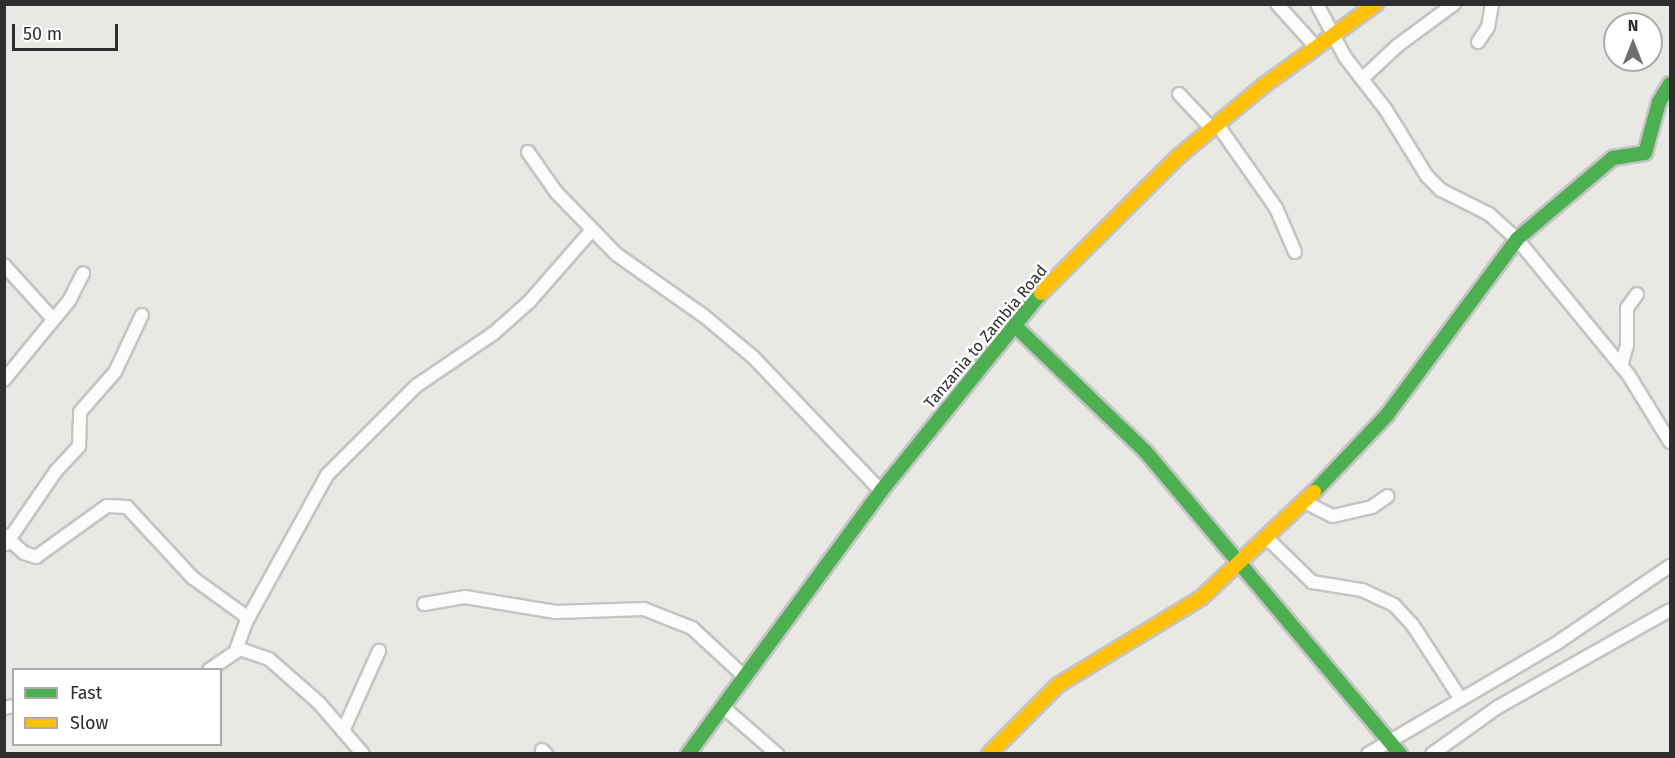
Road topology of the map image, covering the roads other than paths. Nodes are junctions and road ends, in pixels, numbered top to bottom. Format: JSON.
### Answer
{"nodes":[{"id":1,"x":1277,"y":4,"type":"edge"},
{"id":2,"x":1317,"y":4,"type":"edge"},
{"id":3,"x":1376,"y":4,"type":"edge"},
{"id":4,"x":1454,"y":4,"type":"edge"},
{"id":5,"x":1492,"y":4,"type":"edge"},
{"id":6,"x":1334,"y":33,"type":"junction"},
{"id":7,"x":1478,"y":42,"type":"dead end"},
{"id":8,"x":1315,"y":46,"type":"junction"},
{"id":9,"x":1362,"y":80,"type":"junction"},
{"id":10,"x":1671,"y":84,"type":"edge"},
{"id":11,"x":1179,"y":94,"type":"dead end"},
{"id":12,"x":1214,"y":127,"type":"junction"},
{"id":13,"x":528,"y":152,"type":"dead end"},
{"id":14,"x":592,"y":230,"type":"junction"},
{"id":15,"x":1517,"y":239,"type":"junction"},
{"id":16,"x":1295,"y":252,"type":"dead end"},
{"id":17,"x":4,"y":265,"type":"edge"},
{"id":18,"x":83,"y":273,"type":"dead end"},
{"id":19,"x":1637,"y":294,"type":"dead end"},
{"id":20,"x":142,"y":315,"type":"dead end"},
{"id":21,"x":53,"y":319,"type":"junction"},
{"id":22,"x":1014,"y":325,"type":"junction"},
{"id":23,"x":1621,"y":366,"type":"junction"},
{"id":24,"x":4,"y":380,"type":"edge"},
{"id":25,"x":1671,"y":442,"type":"edge"},
{"id":26,"x":881,"y":491,"type":"junction"},
{"id":27,"x":1388,"y":496,"type":"dead end"},
{"id":28,"x":1305,"y":502,"type":"junction"},
{"id":29,"x":1268,"y":539,"type":"junction"},
{"id":30,"x":6,"y":540,"type":"edge"},
{"id":31,"x":1239,"y":564,"type":"junction"},
{"id":32,"x":1671,"y":566,"type":"edge"},
{"id":33,"x":424,"y":604,"type":"dead end"},
{"id":34,"x":1668,"y":615,"type":"edge"},
{"id":35,"x":248,"y":618,"type":"junction"},
{"id":36,"x":236,"y":650,"type":"junction"},
{"id":37,"x":379,"y":651,"type":"dead end"},
{"id":38,"x":210,"y":668,"type":"edge"},
{"id":39,"x":745,"y":677,"type":"junction"},
{"id":40,"x":1460,"y":698,"type":"junction"},
{"id":41,"x":723,"y":707,"type":"junction"},
{"id":42,"x":343,"y":731,"type":"junction"},
{"id":43,"x":1390,"y":740,"type":"junction"},
{"id":44,"x":1004,"y":748,"type":"edge"},
{"id":45,"x":357,"y":751,"type":"edge"},
{"id":46,"x":688,"y":753,"type":"edge"},
{"id":47,"x":777,"y":753,"type":"edge"},
{"id":48,"x":989,"y":753,"type":"edge"},
{"id":49,"x":1368,"y":753,"type":"edge"},
{"id":50,"x":1400,"y":753,"type":"edge"},
{"id":51,"x":1432,"y":753,"type":"edge"}],
"edges":[{"from":1,"to":8,"type":"street"},
{"from":2,"to":6,"type":"street"},
{"from":3,"to":6,"type":"main road","name":"Tanzania to Zambia Road"},
{"from":4,"to":9,"type":"street"},
{"from":5,"to":7,"type":"street"},
{"from":6,"to":8,"type":"main road","name":"Tanzania to Zambia Road"},
{"from":6,"to":9,"type":"street"},
{"from":8,"to":12,"type":"main road","name":"Tanzania to Zambia Road"},
{"from":9,"to":15,"type":"street"},
{"from":10,"to":15,"type":"main road"},
{"from":11,"to":12,"type":"street"},
{"from":12,"to":16,"type":"street"},
{"from":12,"to":22,"type":"main road","name":"Tanzania to Zambia Road"},
{"from":13,"to":14,"type":"street"},
{"from":14,"to":26,"type":"street"},
{"from":14,"to":35,"type":"street"},
{"from":15,"to":23,"type":"street"},
{"from":15,"to":28,"type":"main road"},
{"from":17,"to":21,"type":"street"},
{"from":18,"to":21,"type":"street"},
{"from":19,"to":23,"type":"street"},
{"from":20,"to":30,"type":"street"},
{"from":21,"to":24,"type":"street"},
{"from":22,"to":26,"type":"main road","name":"Tanzania to Zambia Road"},
{"from":22,"to":31,"type":"main road"},
{"from":23,"to":25,"type":"street"},
{"from":26,"to":39,"type":"main road","name":"Tanzania to Zambia Road"},
{"from":27,"to":28,"type":"street"},
{"from":28,"to":29,"type":"main road"},
{"from":29,"to":31,"type":"main road"},
{"from":29,"to":40,"type":"street"},
{"from":30,"to":35,"type":"street"},
{"from":31,"to":43,"type":"main road"},
{"from":31,"to":44,"type":"main road"},
{"from":32,"to":40,"type":"street"},
{"from":33,"to":39,"type":"street"},
{"from":34,"to":51,"type":"street"},
{"from":35,"to":36,"type":"street"},
{"from":36,"to":38,"type":"street"},
{"from":36,"to":42,"type":"street"},
{"from":37,"to":42,"type":"street"},
{"from":39,"to":41,"type":"main road","name":"Tanzania to Zambia Road"},
{"from":40,"to":43,"type":"street"},
{"from":41,"to":46,"type":"main road","name":"Tanzania to Zambia Road"},
{"from":41,"to":47,"type":"street"},
{"from":42,"to":45,"type":"street"},
{"from":43,"to":49,"type":"street"},
{"from":43,"to":50,"type":"main road"},
{"from":44,"to":48,"type":"main road"}]}
